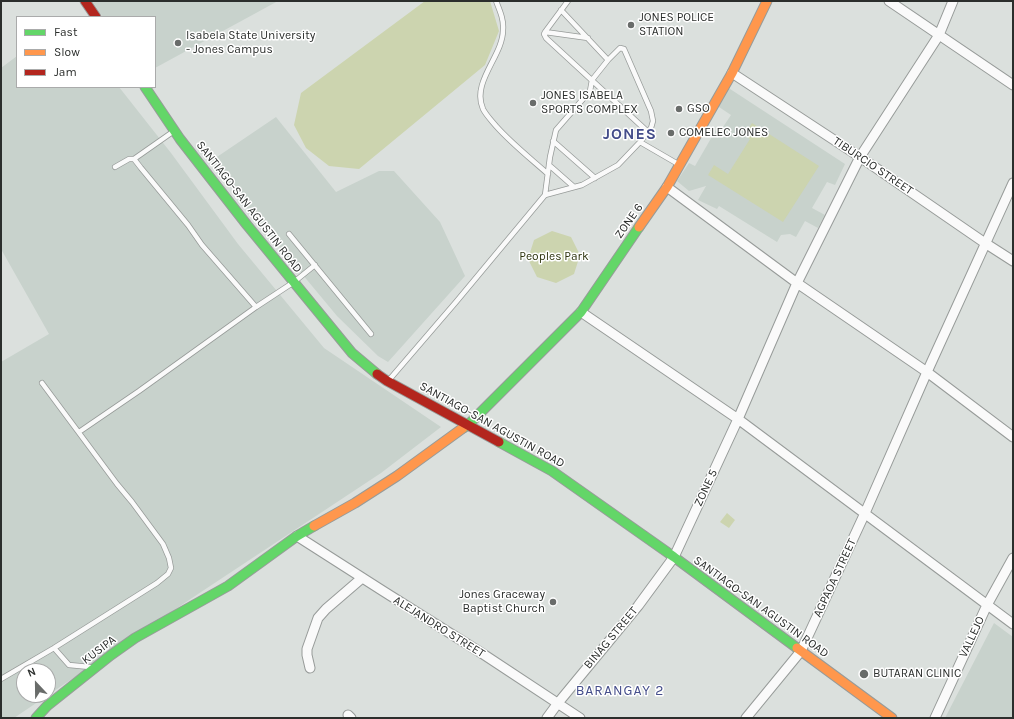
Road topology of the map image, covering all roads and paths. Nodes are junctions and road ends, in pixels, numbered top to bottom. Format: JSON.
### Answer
{"nodes":[{"id":1,"x":85,"y":1,"type":"edge"},
{"id":2,"x":496,"y":1,"type":"edge"},
{"id":3,"x":568,"y":1,"type":"edge"},
{"id":4,"x":767,"y":1,"type":"edge"},
{"id":5,"x":889,"y":1,"type":"edge"},
{"id":6,"x":953,"y":1,"type":"edge"},
{"id":7,"x":562,"y":10,"type":"junction"},
{"id":8,"x":95,"y":16,"type":"edge"},
{"id":9,"x":545,"y":32,"type":"junction"},
{"id":10,"x":939,"y":35,"type":"junction"},
{"id":11,"x":588,"y":38,"type":"junction"},
{"id":12,"x":608,"y":60,"type":"junction"},
{"id":13,"x":732,"y":72,"type":"junction"},
{"id":14,"x":592,"y":80,"type":"junction"},
{"id":15,"x":1013,"y":85,"type":"edge"},
{"id":16,"x":146,"y":88,"type":"edge"},
{"id":17,"x":174,"y":131,"type":"junction"},
{"id":18,"x":648,"y":132,"type":"junction"},
{"id":19,"x":553,"y":141,"type":"junction"},
{"id":20,"x":640,"y":142,"type":"junction"},
{"id":21,"x":860,"y":157,"type":"junction"},
{"id":22,"x":134,"y":159,"type":"junction"},
{"id":23,"x":549,"y":165,"type":"junction"},
{"id":24,"x":679,"y":165,"type":"junction"},
{"id":25,"x":115,"y":167,"type":"dead end"},
{"id":26,"x":548,"y":174,"type":"junction"},
{"id":27,"x":595,"y":178,"type":"junction"},
{"id":28,"x":1013,"y":183,"type":"edge"},
{"id":29,"x":574,"y":187,"type":"junction"},
{"id":30,"x":667,"y":187,"type":"junction"},
{"id":31,"x":545,"y":195,"type":"junction"},
{"id":32,"x":289,"y":234,"type":"dead end"},
{"id":33,"x":985,"y":243,"type":"junction"},
{"id":34,"x":1013,"y":260,"type":"edge"},
{"id":35,"x":315,"y":265,"type":"junction"},
{"id":36,"x":294,"y":282,"type":"junction"},
{"id":37,"x":797,"y":283,"type":"junction"},
{"id":38,"x":256,"y":307,"type":"junction"},
{"id":39,"x":581,"y":312,"type":"junction"},
{"id":40,"x":372,"y":334,"type":"dead end"},
{"id":41,"x":927,"y":372,"type":"junction"},
{"id":42,"x":388,"y":381,"type":"junction"},
{"id":43,"x":42,"y":382,"type":"dead end"},
{"id":44,"x":738,"y":419,"type":"junction"},
{"id":45,"x":468,"y":425,"type":"junction"},
{"id":46,"x":79,"y":432,"type":"junction"},
{"id":47,"x":1013,"y":436,"type":"edge"},
{"id":48,"x":865,"y":513,"type":"junction"},
{"id":49,"x":297,"y":536,"type":"junction"},
{"id":50,"x":674,"y":557,"type":"junction"},
{"id":51,"x":1013,"y":559,"type":"edge"},
{"id":52,"x":362,"y":578,"type":"junction"},
{"id":53,"x":987,"y":605,"type":"junction"},
{"id":54,"x":1013,"y":624,"type":"edge"},
{"id":55,"x":54,"y":648,"type":"junction"},
{"id":56,"x":801,"y":651,"type":"junction"},
{"id":57,"x":95,"y":668,"type":"junction"},
{"id":58,"x":310,"y":668,"type":"dead end"},
{"id":59,"x":1,"y":679,"type":"edge"},
{"id":60,"x":558,"y":703,"type":"junction"},
{"id":61,"x":36,"y":718,"type":"edge"},
{"id":62,"x":547,"y":718,"type":"edge"},
{"id":63,"x":580,"y":718,"type":"edge"},
{"id":64,"x":746,"y":718,"type":"edge"},
{"id":65,"x":892,"y":718,"type":"edge"},
{"id":66,"x":935,"y":718,"type":"edge"}],
"edges":[{"from":1,"to":8,"type":"street"},
{"from":2,"to":26,"type":"lane"},
{"from":3,"to":7,"type":"lane"},
{"from":4,"to":13,"type":"street","name":"ZONE 6"},
{"from":5,"to":10,"type":"street"},
{"from":6,"to":10,"type":"street","name":"ZONE 5"},
{"from":7,"to":9,"type":"lane"},
{"from":7,"to":11,"type":"lane"},
{"from":9,"to":11,"type":"lane"},
{"from":9,"to":14,"type":"lane"},
{"from":10,"to":15,"type":"street"},
{"from":10,"to":21,"type":"street","name":"ZONE 5"},
{"from":11,"to":12,"type":"lane"},
{"from":12,"to":14,"type":"lane"},
{"from":12,"to":18,"type":"lane"},
{"from":13,"to":21,"type":"street","name":"TIBURCIO STREET"},
{"from":13,"to":24,"type":"street","name":"ZONE 6"},
{"from":14,"to":18,"type":"lane"},
{"from":14,"to":19,"type":"lane"},
{"from":16,"to":17,"type":"street","name":"SANTIAGO-SAN AGUSTIN ROAD"},
{"from":17,"to":22,"type":"lane"},
{"from":17,"to":36,"type":"street","name":"SANTIAGO-SAN AGUSTIN ROAD"},
{"from":18,"to":20,"type":"lane"},
{"from":19,"to":23,"type":"lane"},
{"from":19,"to":27,"type":"lane"},
{"from":20,"to":24,"type":"lane"},
{"from":20,"to":27,"type":"lane"},
{"from":21,"to":33,"type":"street","name":"TIBURCIO STREET"},
{"from":21,"to":37,"type":"street","name":"ZONE 5"},
{"from":22,"to":25,"type":"lane"},
{"from":22,"to":38,"type":"lane"},
{"from":23,"to":26,"type":"lane"},
{"from":23,"to":29,"type":"lane"},
{"from":24,"to":30,"type":"street","name":"ZONE 6"},
{"from":26,"to":31,"type":"lane"},
{"from":27,"to":29,"type":"lane"},
{"from":28,"to":33,"type":"street","name":"AGPAOA STREET"},
{"from":29,"to":31,"type":"lane"},
{"from":30,"to":37,"type":"street"},
{"from":30,"to":39,"type":"street","name":"ZONE 6"},
{"from":31,"to":42,"type":"lane"},
{"from":32,"to":35,"type":"lane"},
{"from":33,"to":34,"type":"street","name":"TIBURCIO STREET"},
{"from":33,"to":41,"type":"street","name":"AGPAOA STREET"},
{"from":35,"to":36,"type":"lane"},
{"from":35,"to":40,"type":"lane"},
{"from":36,"to":38,"type":"lane"},
{"from":36,"to":42,"type":"street","name":"SANTIAGO-SAN AGUSTIN ROAD"},
{"from":37,"to":41,"type":"street"},
{"from":37,"to":44,"type":"street","name":"ZONE 5"},
{"from":38,"to":46,"type":"lane"},
{"from":39,"to":44,"type":"street"},
{"from":39,"to":45,"type":"street","name":"ZONE 6"},
{"from":41,"to":47,"type":"street"},
{"from":41,"to":48,"type":"street","name":"AGPAOA STREET"},
{"from":42,"to":45,"type":"street","name":"SANTIAGO-SAN AGUSTIN ROAD"},
{"from":43,"to":46,"type":"lane"},
{"from":44,"to":48,"type":"street"},
{"from":44,"to":50,"type":"street","name":"ZONE 5"},
{"from":45,"to":49,"type":"street","name":"ZONE 6"},
{"from":45,"to":50,"type":"street","name":"SANTIAGO-SAN AGUSTIN ROAD"},
{"from":46,"to":55,"type":"lane"},
{"from":48,"to":53,"type":"street"},
{"from":48,"to":56,"type":"street","name":"AGPAOA STREET"},
{"from":49,"to":52,"type":"street","name":"ALEJANDRO STREET"},
{"from":49,"to":57,"type":"street","name":"KUSIPA"},
{"from":50,"to":56,"type":"street","name":"SANTIAGO-SAN AGUSTIN ROAD"},
{"from":50,"to":60,"type":"street","name":"BINAG STREET"},
{"from":51,"to":53,"type":"street","name":"VALLEJO"},
{"from":52,"to":58,"type":"street"},
{"from":52,"to":60,"type":"street","name":"ALEJANDRO STREET"},
{"from":53,"to":54,"type":"street"},
{"from":53,"to":66,"type":"street","name":"VALLEJO"},
{"from":55,"to":57,"type":"lane"},
{"from":55,"to":59,"type":"lane"},
{"from":56,"to":64,"type":"street","name":"AGPAOA STREET"},
{"from":56,"to":65,"type":"street","name":"SANTIAGO-SAN AGUSTIN ROAD"},
{"from":57,"to":61,"type":"street","name":"KUSIPA"},
{"from":60,"to":62,"type":"street","name":"BINAG STREET"},
{"from":60,"to":63,"type":"street","name":"ALEJANDRO STREET"}]}
